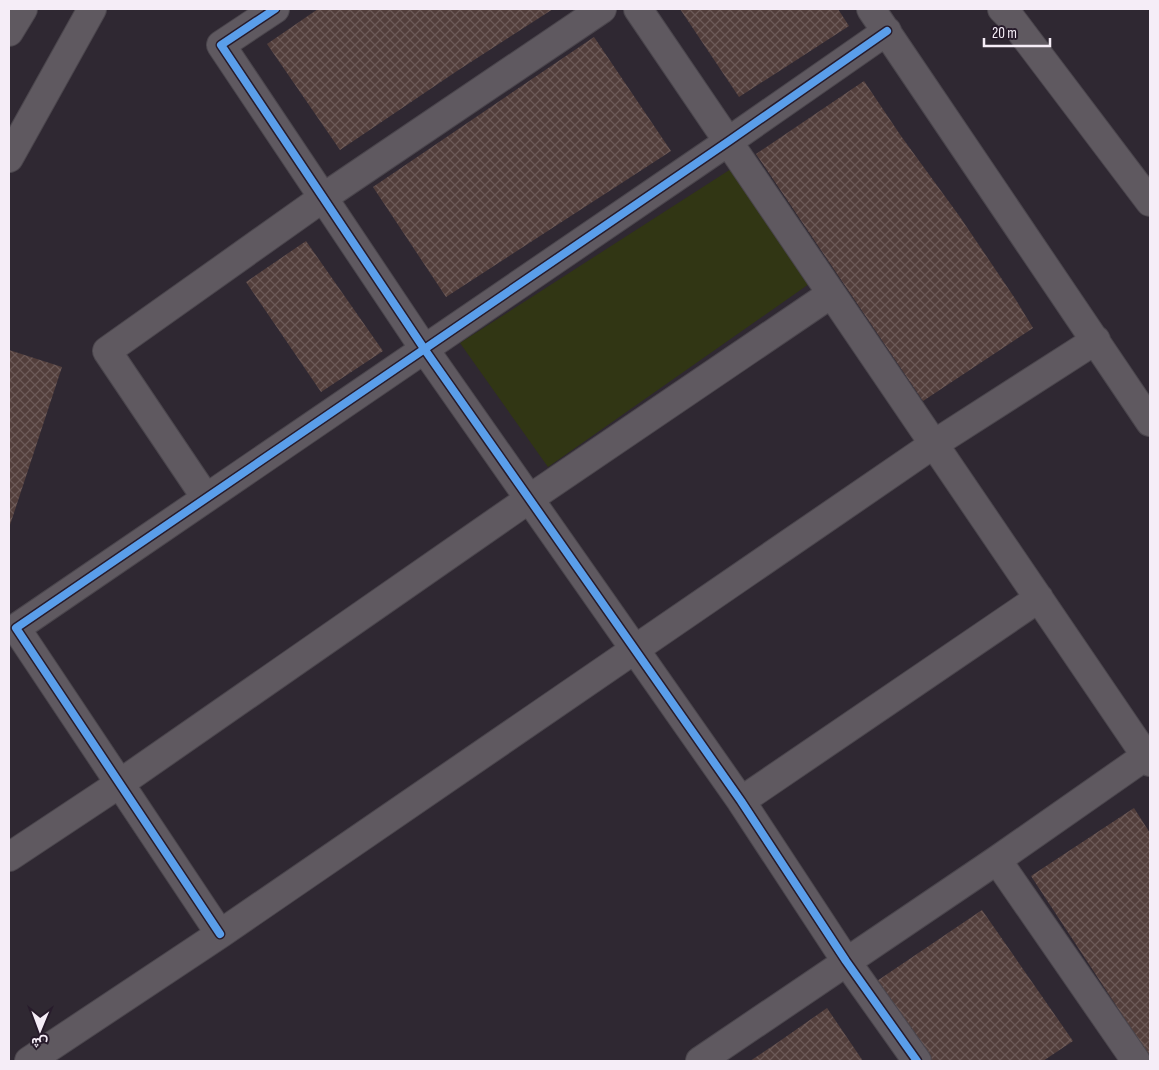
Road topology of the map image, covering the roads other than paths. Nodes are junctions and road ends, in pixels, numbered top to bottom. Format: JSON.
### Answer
{"nodes":[{"id":1,"x":23,"y":9,"type":"edge"},
{"id":2,"x":92,"y":9,"type":"edge"},
{"id":3,"x":275,"y":9,"type":"edge"},
{"id":4,"x":602,"y":9,"type":"edge"},
{"id":5,"x":638,"y":9,"type":"edge"},
{"id":6,"x":871,"y":9,"type":"edge"},
{"id":7,"x":1010,"y":12,"type":"edge"},
{"id":8,"x":887,"y":31,"type":"junction"},
{"id":9,"x":9,"y":32,"type":"edge"},
{"id":10,"x":729,"y":142,"type":"junction"},
{"id":11,"x":9,"y":158,"type":"edge"},
{"id":12,"x":324,"y":197,"type":"junction"},
{"id":13,"x":1150,"y":202,"type":"edge"},
{"id":14,"x":831,"y":294,"type":"junction"},
{"id":15,"x":1096,"y":340,"type":"junction"},
{"id":16,"x":425,"y":350,"type":"junction"},
{"id":17,"x":1150,"y":422,"type":"edge"},
{"id":18,"x":934,"y":444,"type":"junction"},
{"id":19,"x":206,"y":498,"type":"junction"},
{"id":20,"x":529,"y":499,"type":"junction"},
{"id":21,"x":1039,"y":598,"type":"junction"},
{"id":22,"x":634,"y":650,"type":"junction"},
{"id":23,"x":1149,"y":757,"type":"edge"},
{"id":24,"x":119,"y":784,"type":"junction"},
{"id":25,"x":741,"y":801,"type":"junction"},
{"id":26,"x":9,"y":857,"type":"edge"},
{"id":27,"x":998,"y":860,"type":"junction"},
{"id":28,"x":220,"y":934,"type":"junction"},
{"id":29,"x":846,"y":961,"type":"junction"},
{"id":30,"x":29,"y":1061,"type":"edge"},
{"id":31,"x":700,"y":1061,"type":"edge"},
{"id":32,"x":917,"y":1061,"type":"edge"},
{"id":33,"x":1136,"y":1061,"type":"edge"}],
"edges":[{"from":1,"to":9,"type":"street"},
{"from":2,"to":11,"type":"street"},
{"from":3,"to":12,"type":"street"},
{"from":4,"to":12,"type":"street"},
{"from":5,"to":10,"type":"street"},
{"from":6,"to":8,"type":"street"},
{"from":7,"to":13,"type":"street"},
{"from":8,"to":10,"type":"street"},
{"from":8,"to":15,"type":"street"},
{"from":10,"to":14,"type":"street"},
{"from":10,"to":16,"type":"street"},
{"from":12,"to":16,"type":"street"},
{"from":12,"to":19,"type":"street"},
{"from":14,"to":18,"type":"street"},
{"from":14,"to":20,"type":"street"},
{"from":15,"to":17,"type":"street"},
{"from":15,"to":18,"type":"street"},
{"from":16,"to":19,"type":"street"},
{"from":16,"to":20,"type":"street"},
{"from":18,"to":21,"type":"street"},
{"from":18,"to":22,"type":"street"},
{"from":19,"to":24,"type":"street"},
{"from":20,"to":22,"type":"street"},
{"from":20,"to":24,"type":"street"},
{"from":21,"to":23,"type":"street"},
{"from":21,"to":25,"type":"street"},
{"from":22,"to":25,"type":"street"},
{"from":22,"to":28,"type":"street"},
{"from":23,"to":27,"type":"street"},
{"from":24,"to":26,"type":"street"},
{"from":24,"to":28,"type":"street"},
{"from":25,"to":29,"type":"street"},
{"from":27,"to":29,"type":"street"},
{"from":27,"to":33,"type":"street"},
{"from":28,"to":30,"type":"street"},
{"from":29,"to":31,"type":"street"},
{"from":29,"to":32,"type":"street"}]}
